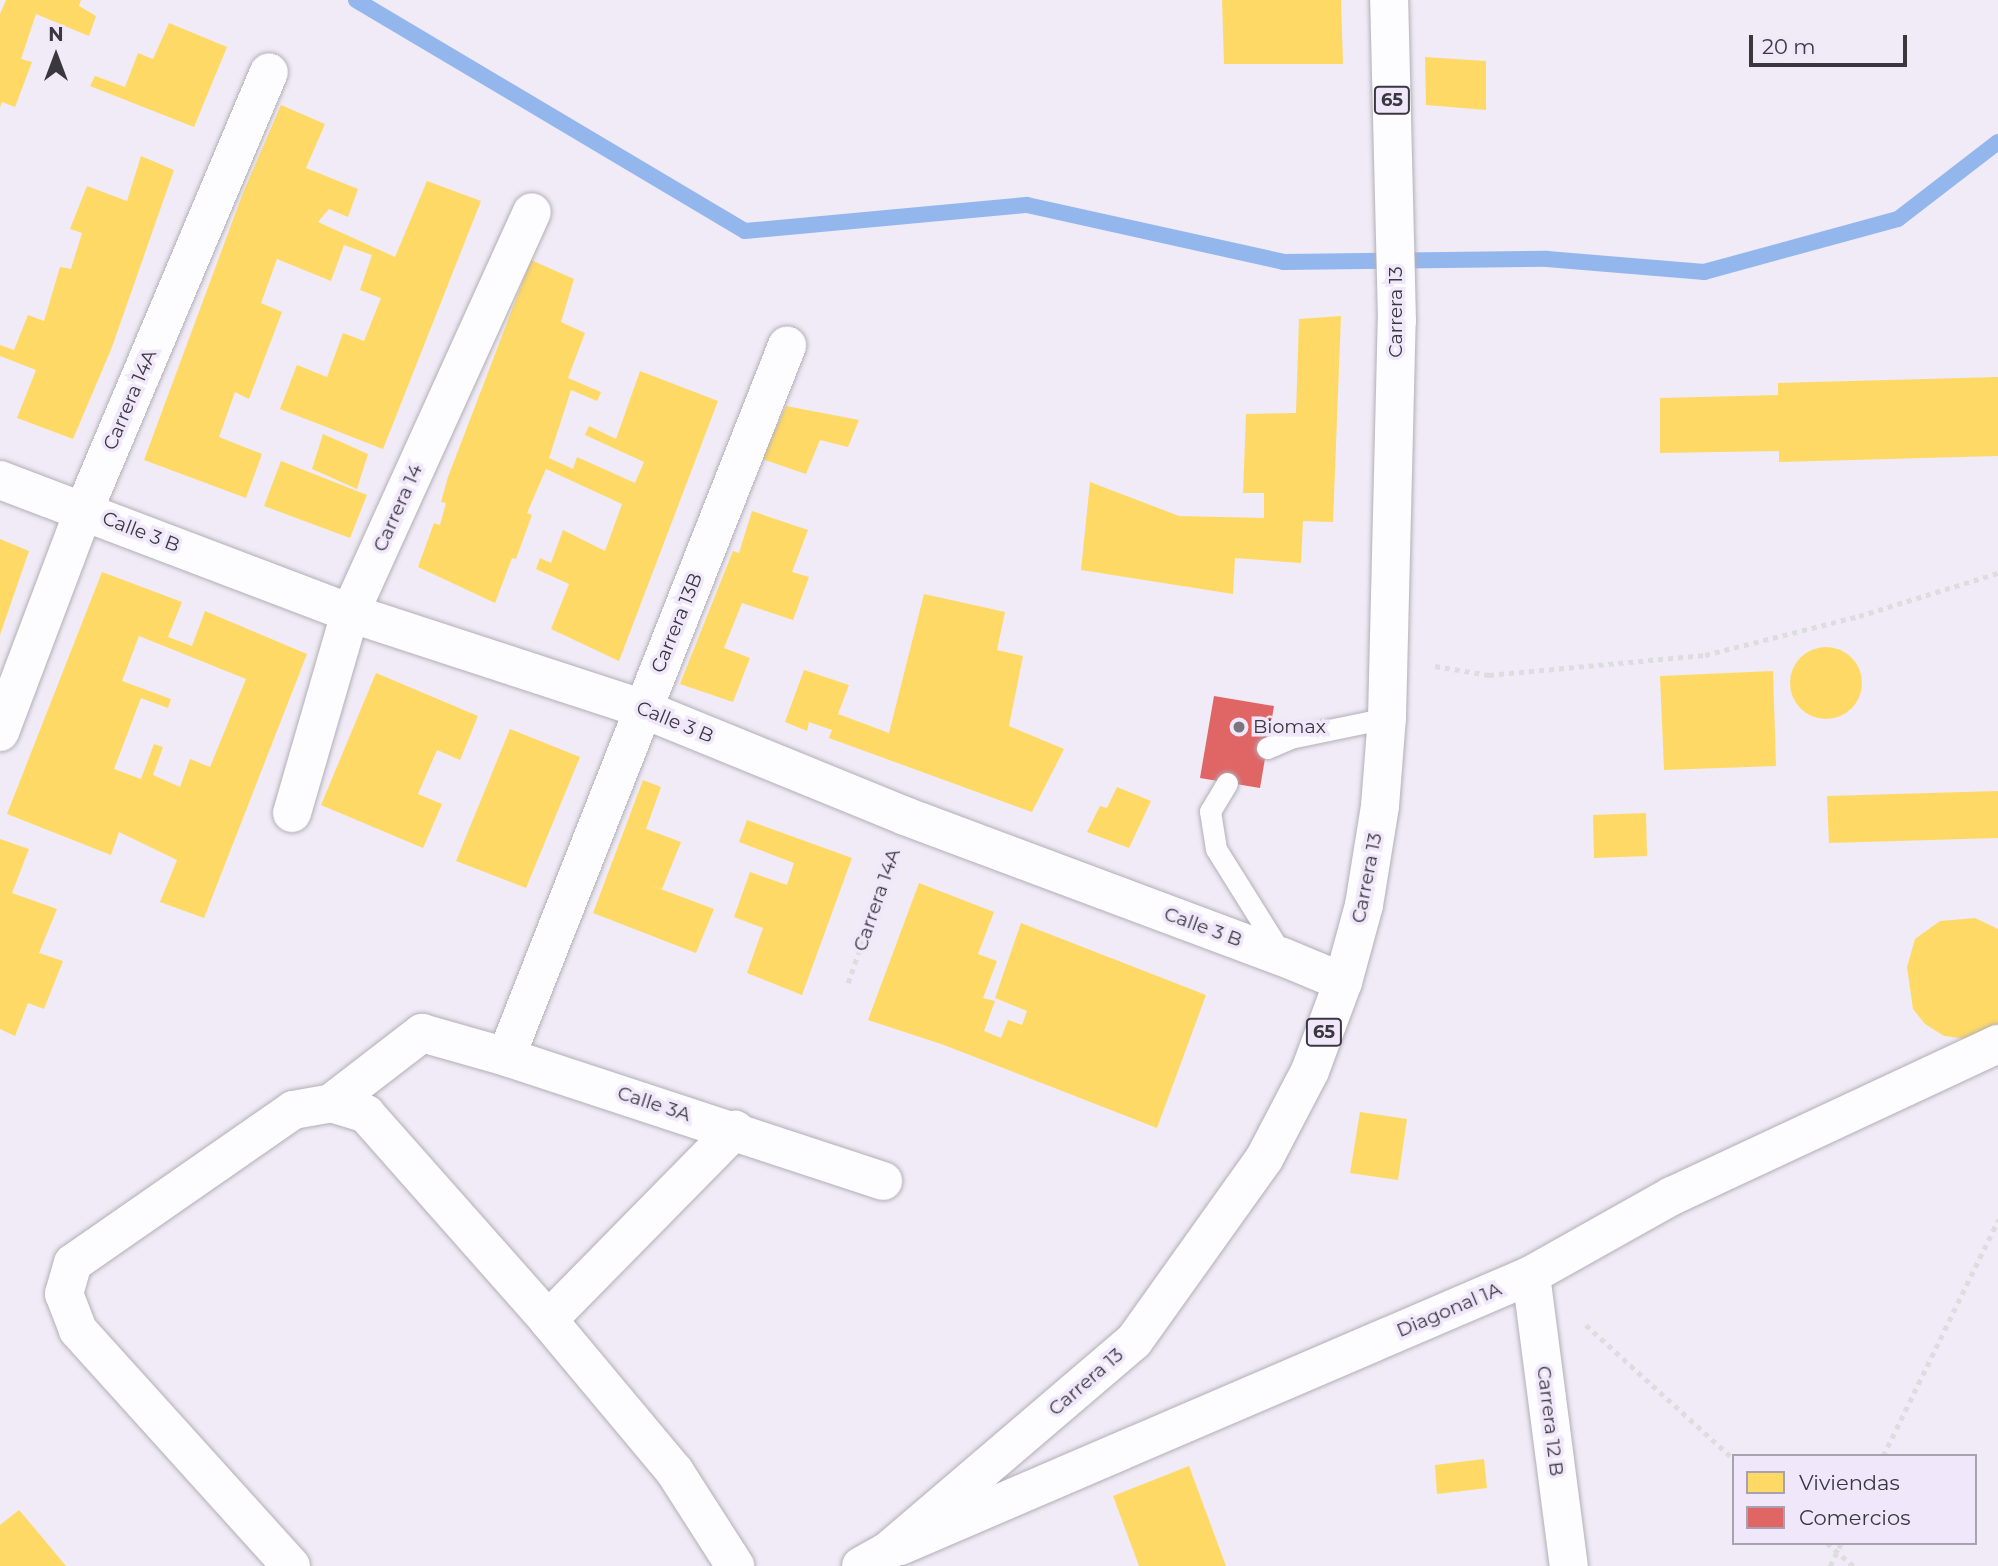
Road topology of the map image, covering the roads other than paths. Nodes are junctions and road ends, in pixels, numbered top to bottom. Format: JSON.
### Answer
{"nodes":[{"id":1,"x":1389,"y":0,"type":"edge"},
{"id":2,"x":269,"y":73,"type":"dead end"},
{"id":3,"x":531,"y":212,"type":"dead end"},
{"id":4,"x":786,"y":346,"type":"dead end"},
{"id":5,"x":0,"y":480,"type":"edge"},
{"id":6,"x":84,"y":510,"type":"junction"},
{"id":7,"x":350,"y":614,"type":"junction"},
{"id":8,"x":643,"y":709,"type":"junction"},
{"id":9,"x":1387,"y":718,"type":"junction"},
{"id":10,"x":0,"y":732,"type":"edge"},
{"id":11,"x":1267,"y":748,"type":"dead end"},
{"id":12,"x":1227,"y":783,"type":"dead end"},
{"id":13,"x":292,"y":813,"type":"dead end"},
{"id":14,"x":1283,"y":957,"type":"junction"},
{"id":15,"x":1343,"y":982,"type":"junction"},
{"id":16,"x":1998,"y":1044,"type":"edge"},
{"id":17,"x":506,"y":1056,"type":"junction"},
{"id":18,"x":331,"y":1103,"type":"junction"},
{"id":19,"x":735,"y":1130,"type":"junction"},
{"id":20,"x":883,"y":1181,"type":"dead end"},
{"id":21,"x":1531,"y":1275,"type":"junction"},
{"id":22,"x":548,"y":1320,"type":"junction"},
{"id":23,"x":875,"y":1559,"type":"edge"},
{"id":24,"x":291,"y":1566,"type":"edge"},
{"id":25,"x":735,"y":1566,"type":"edge"},
{"id":26,"x":1569,"y":1566,"type":"edge"}],
"edges":[{"from":1,"to":9,"type":"street","name":"Carrera 13","number":"65"},
{"from":2,"to":6,"type":"street","name":"Carrera 14A"},
{"from":3,"to":7,"type":"street","name":"Carrera 14"},
{"from":4,"to":8,"type":"street","name":"Carrera 13B"},
{"from":5,"to":6,"type":"street","name":"Calle 3 B"},
{"from":6,"to":7,"type":"street","name":"Calle 3 B"},
{"from":6,"to":10,"type":"street","name":"Carrera 14A"},
{"from":7,"to":8,"type":"street","name":"Calle 3 B"},
{"from":7,"to":13,"type":"street","name":"Carrera 14"},
{"from":8,"to":14,"type":"street","name":"Calle 3 B"},
{"from":8,"to":17,"type":"street","name":"Carrera 13B"},
{"from":9,"to":11,"type":"lane"},
{"from":9,"to":15,"type":"street","name":"Carrera 13","number":"65"},
{"from":12,"to":14,"type":"lane"},
{"from":14,"to":15,"type":"street","name":"Calle 3 B"},
{"from":15,"to":23,"type":"street","name":"Carrera 13","number":"65"},
{"from":16,"to":21,"type":"street","name":"Diagonal 1A"},
{"from":17,"to":18,"type":"street","name":"Calle 3A"},
{"from":17,"to":19,"type":"street","name":"Calle 3A"},
{"from":18,"to":22,"type":"street"},
{"from":18,"to":24,"type":"street"},
{"from":19,"to":20,"type":"street","name":"Calle 3A"},
{"from":19,"to":22,"type":"street"},
{"from":21,"to":23,"type":"street","name":"Diagonal 1A"},
{"from":21,"to":26,"type":"street","name":"Carrera 12 B"},
{"from":22,"to":25,"type":"street"}]}
